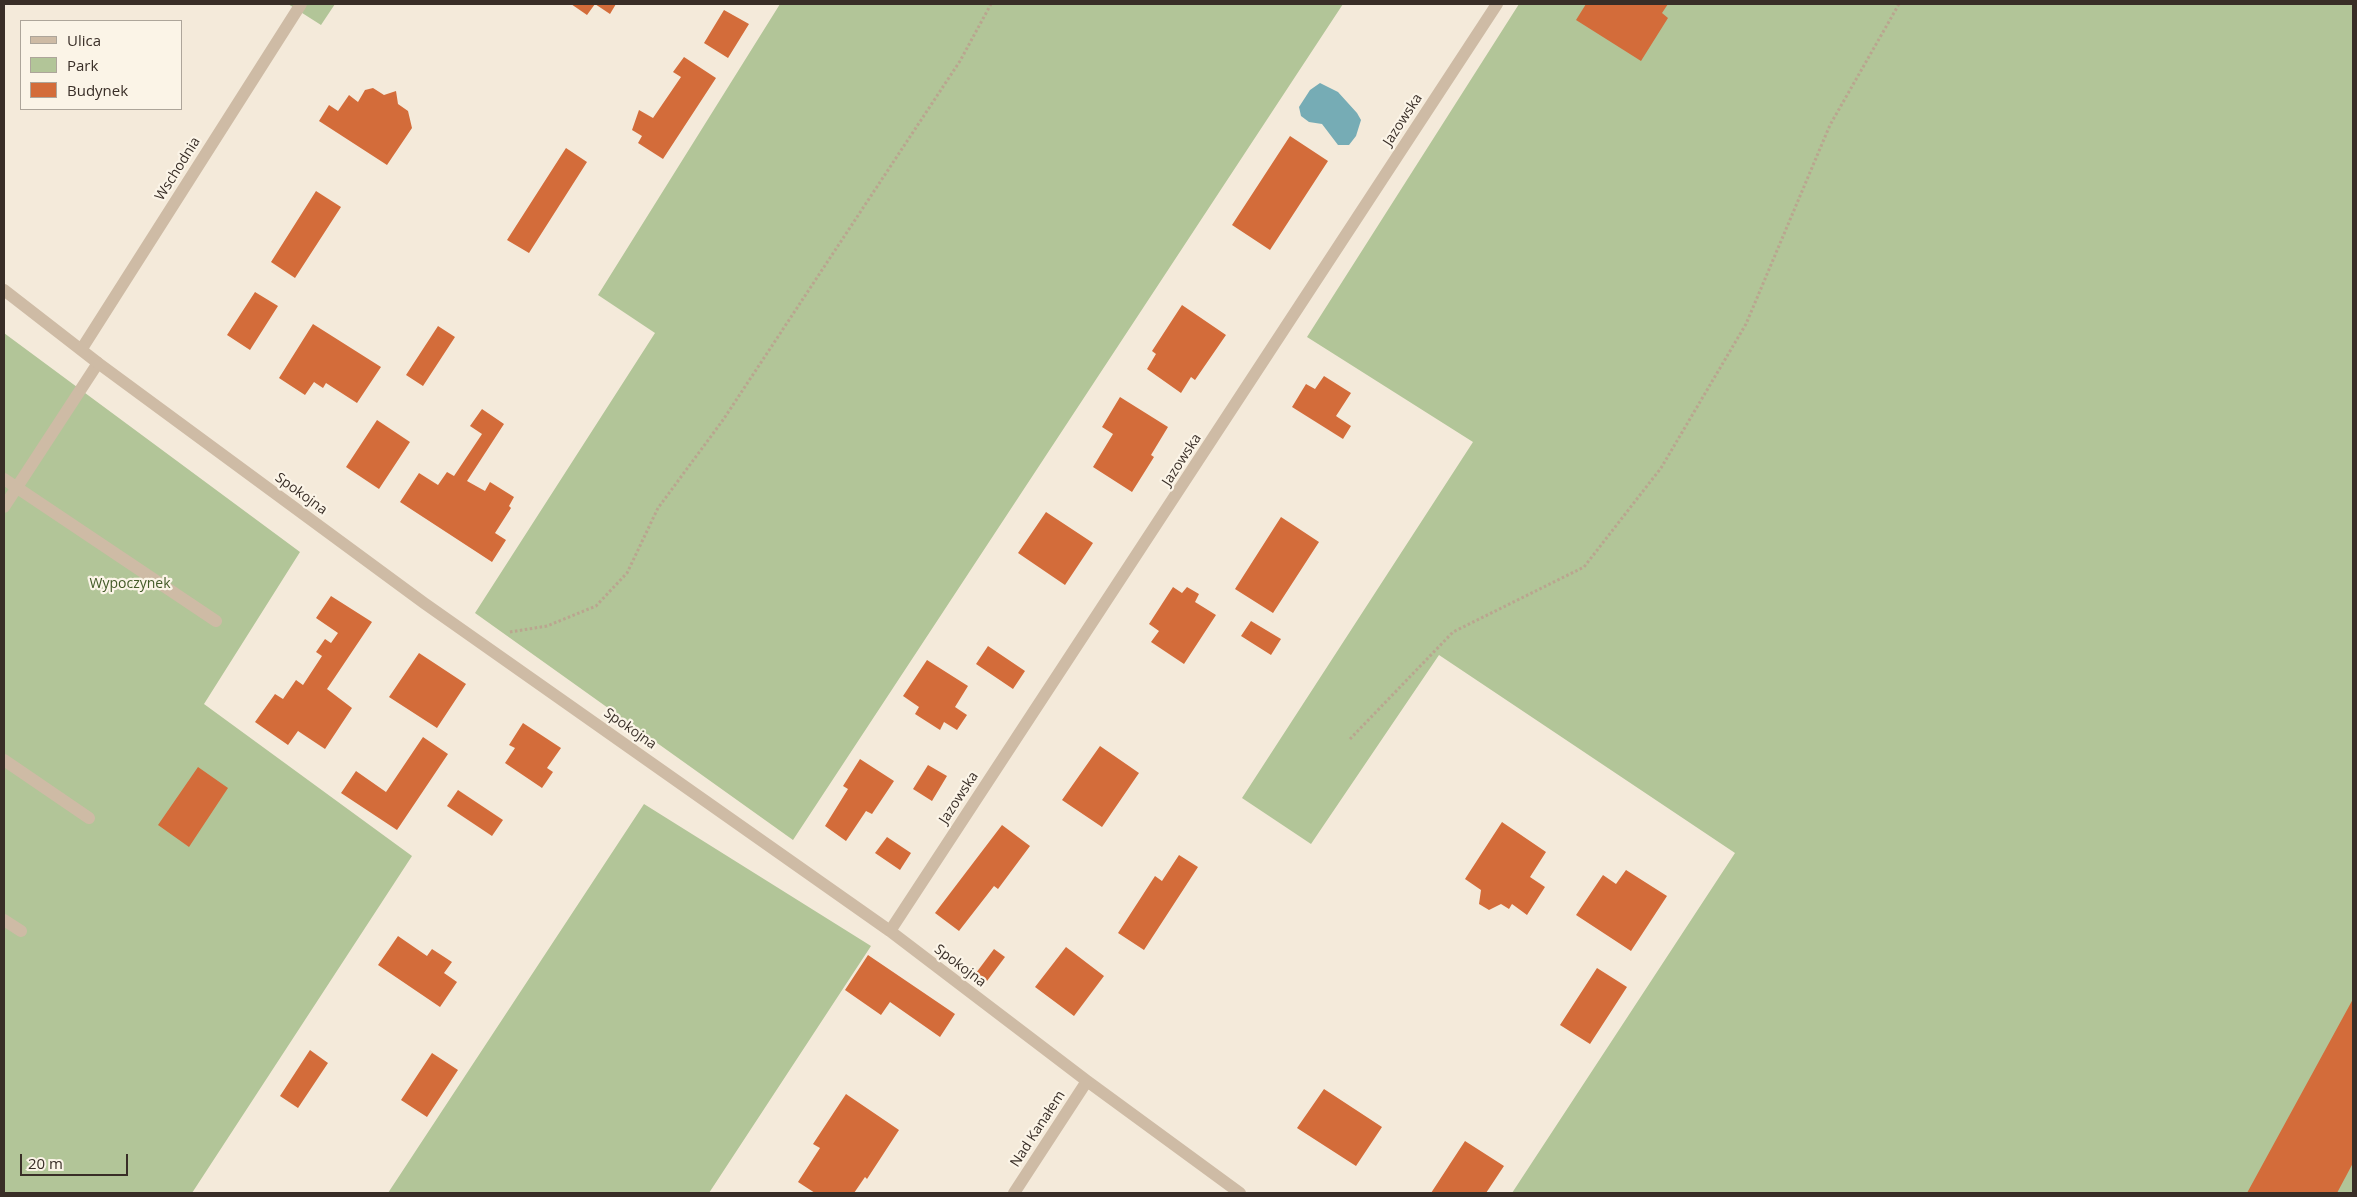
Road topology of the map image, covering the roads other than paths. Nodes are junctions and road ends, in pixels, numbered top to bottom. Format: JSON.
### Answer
{"nodes":[{"id":1,"x":301,"y":4,"type":"edge"},
{"id":2,"x":1496,"y":4,"type":"edge"},
{"id":3,"x":4,"y":290,"type":"edge"},
{"id":4,"x":81,"y":350,"type":"junction"},
{"id":5,"x":98,"y":363,"type":"junction"},
{"id":6,"x":4,"y":479,"type":"edge"},
{"id":7,"x":17,"y":487,"type":"junction"},
{"id":8,"x":4,"y":507,"type":"edge"},
{"id":9,"x":216,"y":621,"type":"dead end"},
{"id":10,"x":4,"y":760,"type":"edge"},
{"id":11,"x":89,"y":818,"type":"dead end"},
{"id":12,"x":4,"y":920,"type":"edge"},
{"id":13,"x":21,"y":931,"type":"dead end"},
{"id":14,"x":890,"y":931,"type":"junction"},
{"id":15,"x":1087,"y":1081,"type":"junction"},
{"id":16,"x":1014,"y":1193,"type":"edge"},
{"id":17,"x":1240,"y":1193,"type":"edge"}],
"edges":[{"from":1,"to":4,"type":"street","name":"Wschodnia"},
{"from":2,"to":14,"type":"street","name":"Jazowska"},
{"from":3,"to":4,"type":"street","name":"Spokojna"},
{"from":4,"to":5,"type":"street","name":"Spokojna"},
{"from":5,"to":7,"type":"street"},
{"from":5,"to":14,"type":"street","name":"Spokojna"},
{"from":6,"to":7,"type":"street"},
{"from":7,"to":8,"type":"street"},
{"from":7,"to":9,"type":"street"},
{"from":10,"to":11,"type":"street"},
{"from":12,"to":13,"type":"street"},
{"from":14,"to":15,"type":"street","name":"Spokojna"},
{"from":15,"to":16,"type":"street","name":"Nad Kanałem"},
{"from":15,"to":17,"type":"street","name":"Spokojna"}]}
